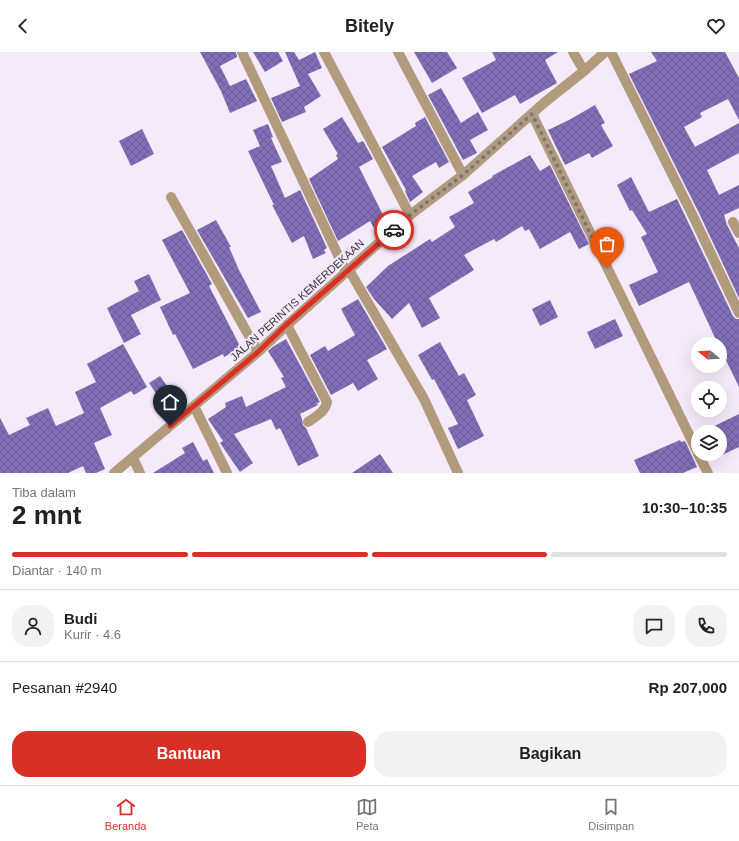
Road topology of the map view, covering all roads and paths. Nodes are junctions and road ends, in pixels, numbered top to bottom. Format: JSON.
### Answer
{"nodes":[{"id":1,"x":242,"y":52,"type":"edge"},
{"id":2,"x":324,"y":52,"type":"edge"},
{"id":3,"x":398,"y":52,"type":"edge"},
{"id":4,"x":573,"y":52,"type":"edge"},
{"id":5,"x":605,"y":52,"type":"edge"},
{"id":6,"x":611,"y":52,"type":"edge"},
{"id":7,"x":584,"y":71,"type":"junction"},
{"id":8,"x":532,"y":114,"type":"junction"},
{"id":9,"x":463,"y":175,"type":"junction"},
{"id":10,"x":171,"y":197,"type":"dead end"},
{"id":11,"x":410,"y":215,"type":"junction"},
{"id":12,"x":733,"y":222,"type":"dead end"},
{"id":13,"x":739,"y":233,"type":"edge"},
{"id":14,"x":348,"y":271,"type":"junction"},
{"id":15,"x":739,"y":313,"type":"edge"},
{"id":16,"x":286,"y":325,"type":"junction"},
{"id":17,"x":258,"y":352,"type":"junction"},
{"id":18,"x":194,"y":406,"type":"junction"},
{"id":19,"x":308,"y":422,"type":"dead end"},
{"id":20,"x":691,"y":440,"type":"edge"},
{"id":21,"x":133,"y":458,"type":"junction"},
{"id":22,"x":702,"y":461,"type":"edge"},
{"id":23,"x":114,"y":473,"type":"edge"},
{"id":24,"x":140,"y":473,"type":"edge"},
{"id":25,"x":227,"y":473,"type":"edge"},
{"id":26,"x":458,"y":473,"type":"edge"},
{"id":27,"x":708,"y":473,"type":"edge"}],
"edges":[{"from":1,"to":14,"type":"street"},
{"from":2,"to":11,"type":"street"},
{"from":3,"to":9,"type":"street"},
{"from":4,"to":7,"type":"street"},
{"from":5,"to":7,"type":"street","name":"JALAN PERINTIS KEMERDEKAAN"},
{"from":6,"to":15,"type":"street"},
{"from":7,"to":8,"type":"street","name":"JALAN PERINTIS KEMERDEKAAN"},
{"from":8,"to":9,"type":"street","name":"JALAN PERINTIS KEMERDEKAAN"},
{"from":8,"to":20,"type":"street"},
{"from":9,"to":11,"type":"street","name":"JALAN PERINTIS KEMERDEKAAN"},
{"from":10,"to":17,"type":"street"},
{"from":11,"to":14,"type":"street","name":"JALAN PERINTIS KEMERDEKAAN"},
{"from":12,"to":13,"type":"street"},
{"from":14,"to":16,"type":"street","name":"JALAN PERINTIS KEMERDEKAAN"},
{"from":14,"to":26,"type":"street"},
{"from":16,"to":17,"type":"street","name":"JALAN PERINTIS KEMERDEKAAN"},
{"from":16,"to":19,"type":"street"},
{"from":17,"to":18,"type":"street","name":"JALAN PERINTIS KEMERDEKAAN"},
{"from":18,"to":21,"type":"street","name":"JALAN PERINTIS KEMERDEKAAN"},
{"from":18,"to":25,"type":"street"},
{"from":21,"to":23,"type":"street","name":"JALAN PERINTIS KEMERDEKAAN"},
{"from":21,"to":24,"type":"street"},
{"from":22,"to":27,"type":"street"}]}
